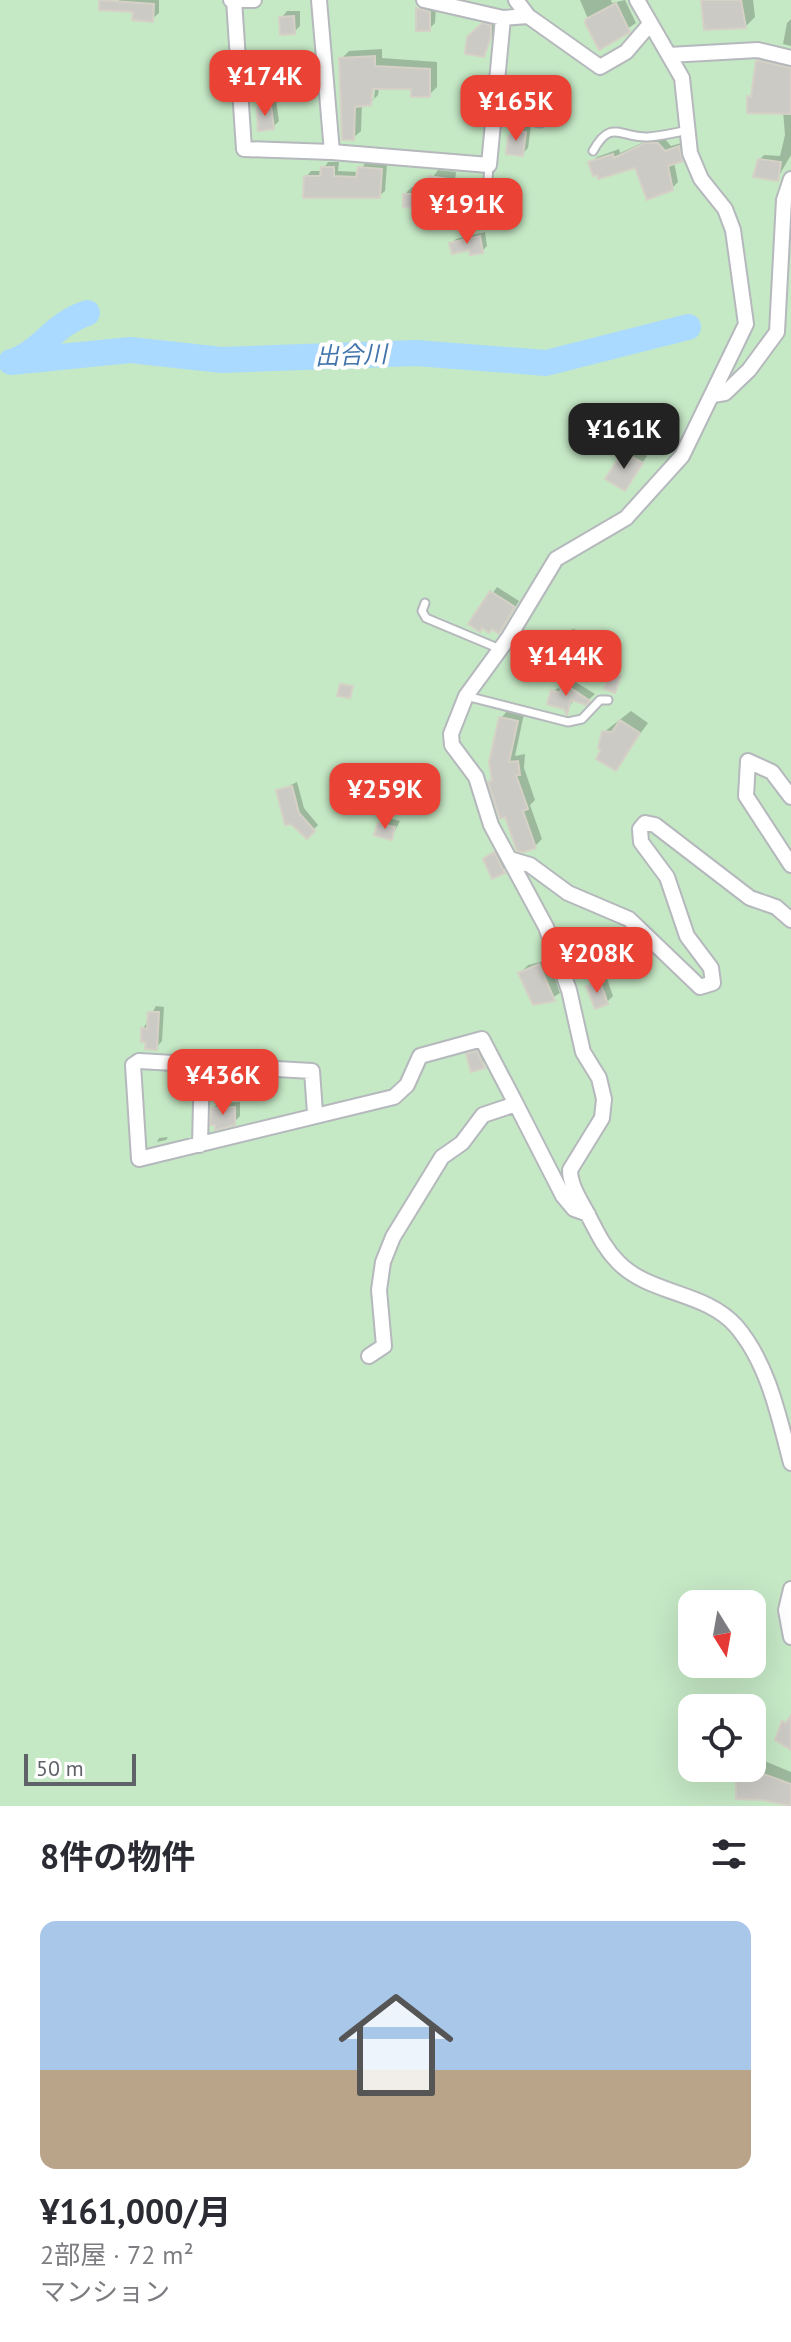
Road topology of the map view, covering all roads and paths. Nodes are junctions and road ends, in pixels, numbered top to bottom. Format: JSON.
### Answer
{"nodes":[{"id":1,"x":233,"y":0,"type":"edge"},
{"id":2,"x":248,"y":0,"type":"edge"},
{"id":3,"x":254,"y":0,"type":"edge"},
{"id":4,"x":319,"y":0,"type":"edge"},
{"id":5,"x":424,"y":0,"type":"edge"},
{"id":6,"x":516,"y":0,"type":"edge"},
{"id":7,"x":637,"y":0,"type":"edge"},
{"id":8,"x":528,"y":16,"type":"junction"},
{"id":9,"x":503,"y":18,"type":"junction"},
{"id":10,"x":650,"y":24,"type":"junction"},
{"id":11,"x":669,"y":55,"type":"junction"},
{"id":12,"x":791,"y":58,"type":"edge"},
{"id":13,"x":494,"y":114,"type":"junction"},
{"id":14,"x":541,"y":123,"type":"dead end"},
{"id":15,"x":688,"y":130,"type":"junction"},
{"id":16,"x":593,"y":151,"type":"dead end"},
{"id":17,"x":332,"y":152,"type":"junction"},
{"id":18,"x":489,"y":165,"type":"junction"},
{"id":19,"x":791,"y":179,"type":"edge"},
{"id":20,"x":486,"y":206,"type":"dead end"},
{"id":21,"x":713,"y":395,"type":"junction"},
{"id":22,"x":425,"y":603,"type":"dead end"},
{"id":23,"x":500,"y":649,"type":"junction"},
{"id":24,"x":466,"y":696,"type":"junction"},
{"id":25,"x":608,"y":700,"type":"dead end"},
{"id":26,"x":791,"y":797,"type":"edge"},
{"id":27,"x":510,"y":859,"type":"junction"},
{"id":28,"x":791,"y":865,"type":"edge"},
{"id":29,"x":791,"y":920,"type":"edge"},
{"id":30,"x":202,"y":1063,"type":"junction"},
{"id":31,"x":516,"y":1104,"type":"junction"},
{"id":32,"x":315,"y":1113,"type":"junction"},
{"id":33,"x":200,"y":1145,"type":"junction"},
{"id":34,"x":588,"y":1214,"type":"junction"},
{"id":35,"x":369,"y":1356,"type":"dead end"},
{"id":36,"x":791,"y":1463,"type":"edge"},
{"id":37,"x":791,"y":1589,"type":"edge"},
{"id":38,"x":791,"y":1637,"type":"edge"}],
"edges":[{"from":1,"to":2,"type":"street"},
{"from":1,"to":17,"type":"street"},
{"from":2,"to":3,"type":"street"},
{"from":4,"to":17,"type":"street"},
{"from":5,"to":9,"type":"street"},
{"from":6,"to":8,"type":"street"},
{"from":7,"to":10,"type":"street"},
{"from":8,"to":9,"type":"street"},
{"from":8,"to":10,"type":"street"},
{"from":9,"to":13,"type":"street"},
{"from":10,"to":11,"type":"street"},
{"from":11,"to":12,"type":"street"},
{"from":11,"to":15,"type":"street"},
{"from":13,"to":14,"type":"lane"},
{"from":13,"to":18,"type":"street"},
{"from":15,"to":16,"type":"lane"},
{"from":15,"to":21,"type":"street"},
{"from":17,"to":18,"type":"street"},
{"from":18,"to":20,"type":"lane"},
{"from":19,"to":21,"type":"street"},
{"from":21,"to":23,"type":"street"},
{"from":22,"to":23,"type":"lane"},
{"from":23,"to":24,"type":"street"},
{"from":24,"to":25,"type":"lane"},
{"from":24,"to":27,"type":"street"},
{"from":26,"to":28,"type":"street"},
{"from":27,"to":29,"type":"street"},
{"from":27,"to":34,"type":"street"},
{"from":30,"to":32,"type":"street"},
{"from":30,"to":33,"type":"street"},
{"from":30,"to":33,"type":"street"},
{"from":31,"to":32,"type":"street"},
{"from":31,"to":34,"type":"street"},
{"from":31,"to":35,"type":"street"},
{"from":32,"to":33,"type":"street"},
{"from":34,"to":36,"type":"street"},
{"from":37,"to":38,"type":"street"}]}
